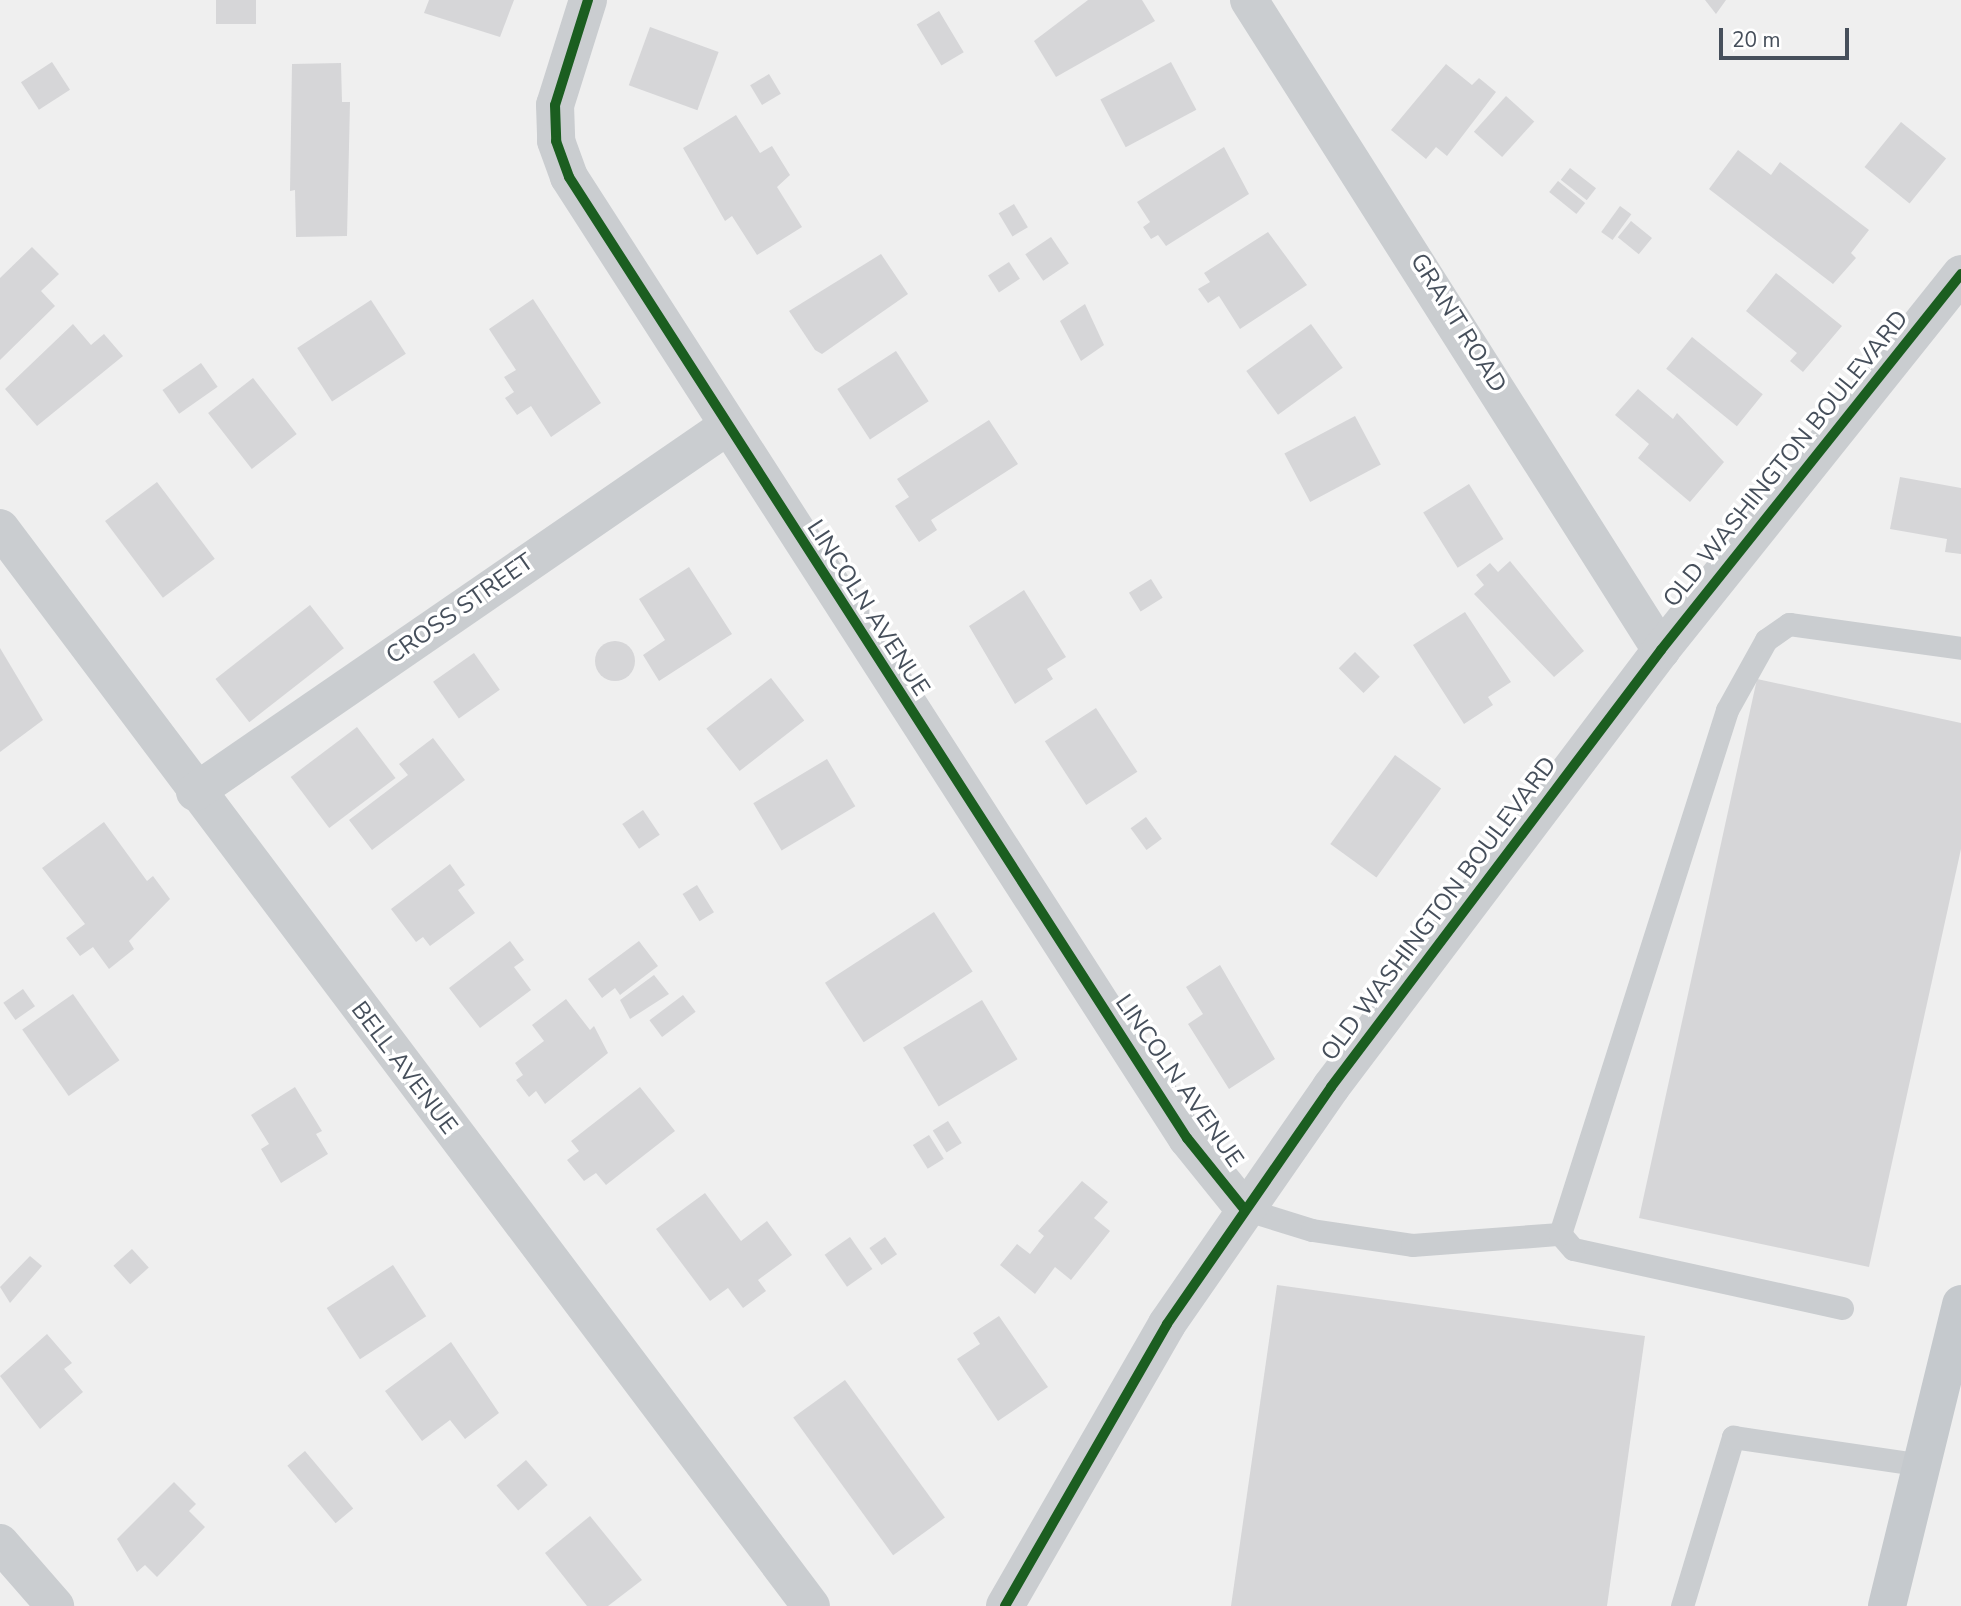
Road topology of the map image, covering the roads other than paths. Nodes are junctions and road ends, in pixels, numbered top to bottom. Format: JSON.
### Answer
{"nodes":[{"id":1,"x":588,"y":0,"type":"edge"},
{"id":2,"x":1249,"y":0,"type":"edge"},
{"id":3,"x":1961,"y":274,"type":"edge"},
{"id":4,"x":726,"y":427,"type":"junction"},
{"id":5,"x":0,"y":528,"type":"edge"},
{"id":6,"x":1961,"y":648,"type":"edge"},
{"id":7,"x":1661,"y":650,"type":"junction"},
{"id":8,"x":195,"y":792,"type":"junction"},
{"id":9,"x":1244,"y":1209,"type":"junction"},
{"id":10,"x":1560,"y":1234,"type":"junction"},
{"id":11,"x":1961,"y":1304,"type":"edge"},
{"id":12,"x":1842,"y":1308,"type":"dead end"},
{"id":13,"x":1922,"y":1465,"type":"junction"},
{"id":14,"x":0,"y":1543,"type":"edge"},
{"id":15,"x":55,"y":1606,"type":"edge"},
{"id":16,"x":811,"y":1606,"type":"edge"},
{"id":17,"x":1005,"y":1606,"type":"edge"},
{"id":18,"x":1682,"y":1606,"type":"edge"},
{"id":19,"x":1886,"y":1606,"type":"edge"}],
"edges":[{"from":1,"to":4,"type":"street","name":"LINCOLN AVENUE"},
{"from":2,"to":7,"type":"street","name":"GRANT ROAD"},
{"from":3,"to":7,"type":"street","name":"OLD WASHINGTON BOULEVARD"},
{"from":4,"to":8,"type":"street","name":"CROSS STREET"},
{"from":4,"to":9,"type":"street","name":"LINCOLN AVENUE"},
{"from":5,"to":8,"type":"street","name":"BELL AVENUE"},
{"from":6,"to":10,"type":"lane"},
{"from":7,"to":9,"type":"street","name":"OLD WASHINGTON BOULEVARD"},
{"from":8,"to":16,"type":"street","name":"BELL AVENUE"},
{"from":9,"to":10,"type":"lane"},
{"from":9,"to":17,"type":"street","name":"OLD WASHINGTON BOULEVARD"},
{"from":10,"to":12,"type":"lane"},
{"from":11,"to":13,"type":"main road"},
{"from":13,"to":18,"type":"lane"},
{"from":13,"to":19,"type":"main road"},
{"from":14,"to":15,"type":"street"}]}
